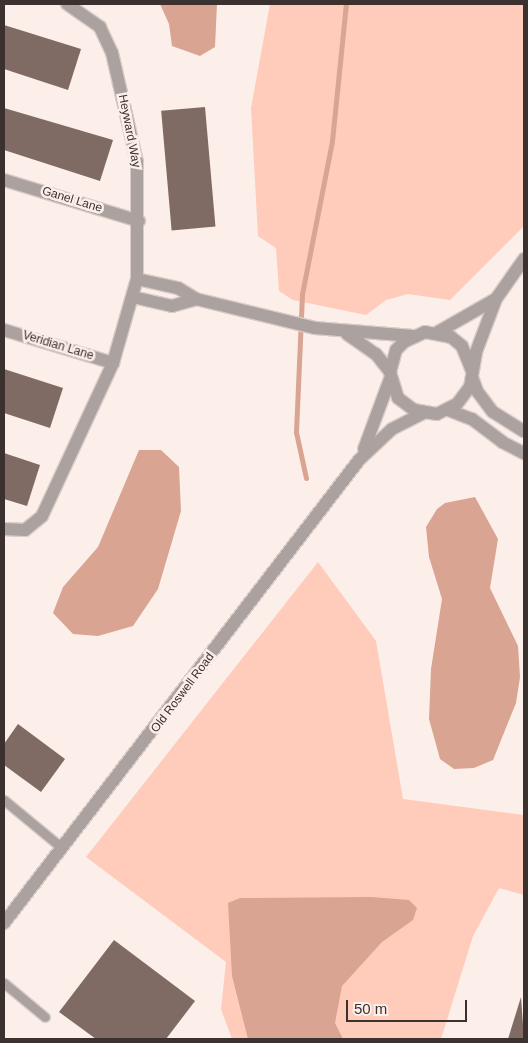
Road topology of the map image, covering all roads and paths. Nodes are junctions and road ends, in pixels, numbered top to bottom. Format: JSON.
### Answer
{"nodes":[{"id":1,"x":67,"y":4,"type":"edge"},
{"id":2,"x":4,"y":180,"type":"edge"},
{"id":3,"x":140,"y":221,"type":"junction"},
{"id":4,"x":524,"y":259,"type":"edge"},
{"id":5,"x":137,"y":279,"type":"junction"},
{"id":6,"x":132,"y":297,"type":"junction"},
{"id":7,"x":196,"y":299,"type":"junction"},
{"id":8,"x":496,"y":299,"type":"junction"},
{"id":9,"x":4,"y":330,"type":"edge"},
{"id":10,"x":438,"y":332,"type":"junction"},
{"id":11,"x":344,"y":333,"type":"junction"},
{"id":12,"x":413,"y":336,"type":"junction"},
{"id":13,"x":112,"y":363,"type":"junction"},
{"id":14,"x":472,"y":374,"type":"junction"},
{"id":15,"x":390,"y":375,"type":"junction"},
{"id":16,"x":448,"y":410,"type":"junction"},
{"id":17,"x":424,"y":413,"type":"junction"},
{"id":18,"x":524,"y":431,"type":"edge"},
{"id":19,"x":524,"y":453,"type":"edge"},
{"id":20,"x":359,"y":460,"type":"junction"},
{"id":21,"x":4,"y":528,"type":"edge"},
{"id":22,"x":4,"y":800,"type":"edge"},
{"id":23,"x":62,"y":848,"type":"junction"},
{"id":24,"x":4,"y":923,"type":"edge"},
{"id":25,"x":4,"y":982,"type":"edge"},
{"id":26,"x":45,"y":1017,"type":"dead end"}],
"edges":[{"from":1,"to":3,"type":"street","name":"Heyward Way"},
{"from":2,"to":3,"type":"street","name":"Ganel Lane"},
{"from":3,"to":5,"type":"street","name":"Heyward Way"},
{"from":4,"to":8,"type":"street"},
{"from":5,"to":6,"type":"street","name":"Heyward Way"},
{"from":5,"to":7,"type":"street"},
{"from":6,"to":7,"type":"street"},
{"from":6,"to":13,"type":"street","name":"Heyward Way"},
{"from":7,"to":11,"type":"street"},
{"from":8,"to":10,"type":"street"},
{"from":8,"to":14,"type":"street"},
{"from":9,"to":13,"type":"street","name":"Veridian Lane"},
{"from":10,"to":12,"type":"street"},
{"from":10,"to":14,"type":"street"},
{"from":11,"to":12,"type":"street"},
{"from":11,"to":15,"type":"street"},
{"from":12,"to":15,"type":"street","name":"Old Roswell Road"},
{"from":13,"to":21,"type":"street","name":"Heyward Way"},
{"from":14,"to":16,"type":"street"},
{"from":14,"to":18,"type":"street"},
{"from":15,"to":17,"type":"street"},
{"from":15,"to":20,"type":"street","name":"Old Roswell Road"},
{"from":16,"to":17,"type":"street","name":"Old Roswell Road"},
{"from":16,"to":19,"type":"street"},
{"from":17,"to":20,"type":"street","name":"Old Roswell Road"},
{"from":20,"to":23,"type":"street","name":"Old Roswell Road"},
{"from":22,"to":23,"type":"lane"},
{"from":23,"to":24,"type":"street","name":"Old Roswell Road"},
{"from":25,"to":26,"type":"lane"}]}
